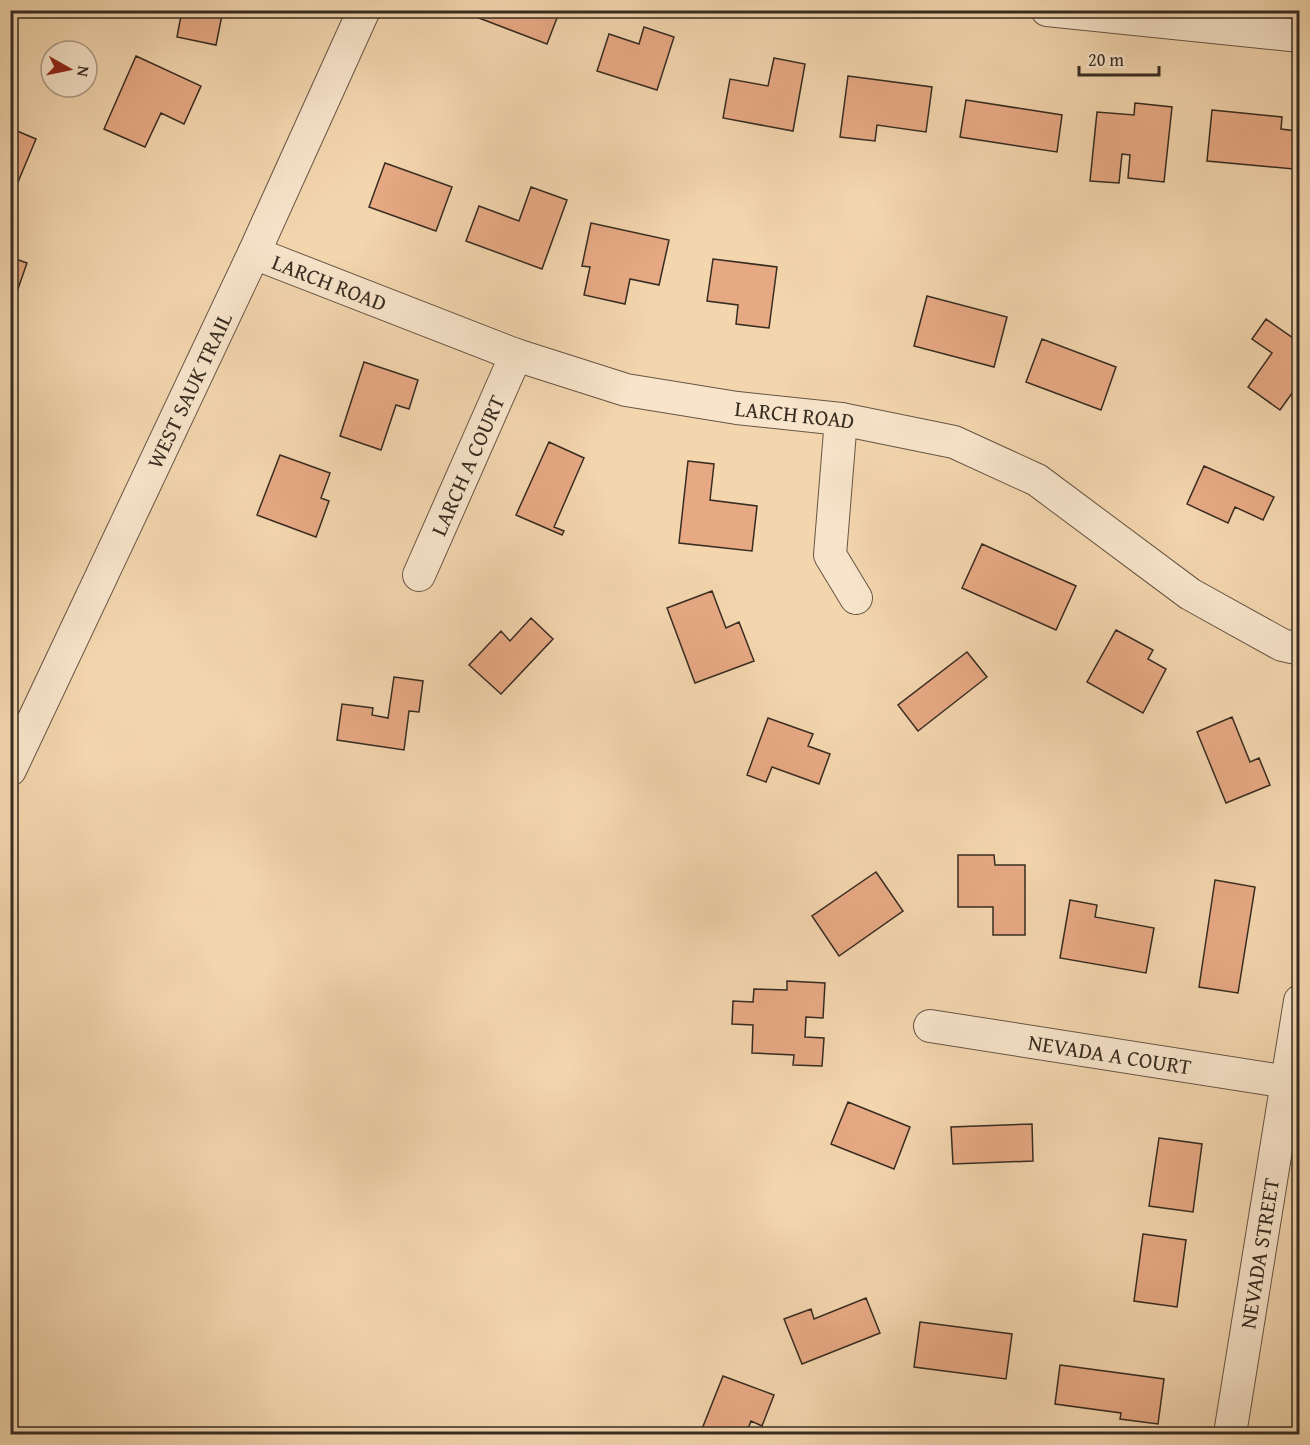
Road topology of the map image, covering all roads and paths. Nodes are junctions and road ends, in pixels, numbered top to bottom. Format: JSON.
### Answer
{"nodes":[{"id":1,"x":364,"y":10,"type":"edge"},
{"id":2,"x":1047,"y":10,"type":"edge"},
{"id":3,"x":1299,"y":36,"type":"edge"},
{"id":4,"x":254,"y":253,"type":"junction"},
{"id":5,"x":516,"y":355,"type":"junction"},
{"id":6,"x":841,"y":419,"type":"junction"},
{"id":7,"x":419,"y":575,"type":"dead end"},
{"id":8,"x":856,"y":598,"type":"dead end"},
{"id":9,"x":1299,"y":649,"type":"edge"},
{"id":10,"x":10,"y":770,"type":"edge"},
{"id":11,"x":1299,"y":1001,"type":"edge"},
{"id":12,"x":930,"y":1026,"type":"dead end"},
{"id":13,"x":1288,"y":1082,"type":"junction"},
{"id":14,"x":1230,"y":1434,"type":"edge"}],
"edges":[{"from":1,"to":4,"type":"street","name":"WEST SAUK TRAIL"},
{"from":2,"to":3,"type":"street"},
{"from":4,"to":5,"type":"street","name":"LARCH ROAD"},
{"from":4,"to":10,"type":"street","name":"WEST SAUK TRAIL"},
{"from":5,"to":6,"type":"street","name":"LARCH ROAD"},
{"from":5,"to":7,"type":"street","name":"LARCH A COURT"},
{"from":6,"to":8,"type":"street"},
{"from":6,"to":9,"type":"street","name":"LARCH ROAD"},
{"from":11,"to":13,"type":"street","name":"NEVADA STREET"},
{"from":12,"to":13,"type":"street","name":"NEVADA A COURT"},
{"from":13,"to":14,"type":"street","name":"NEVADA STREET"}]}
